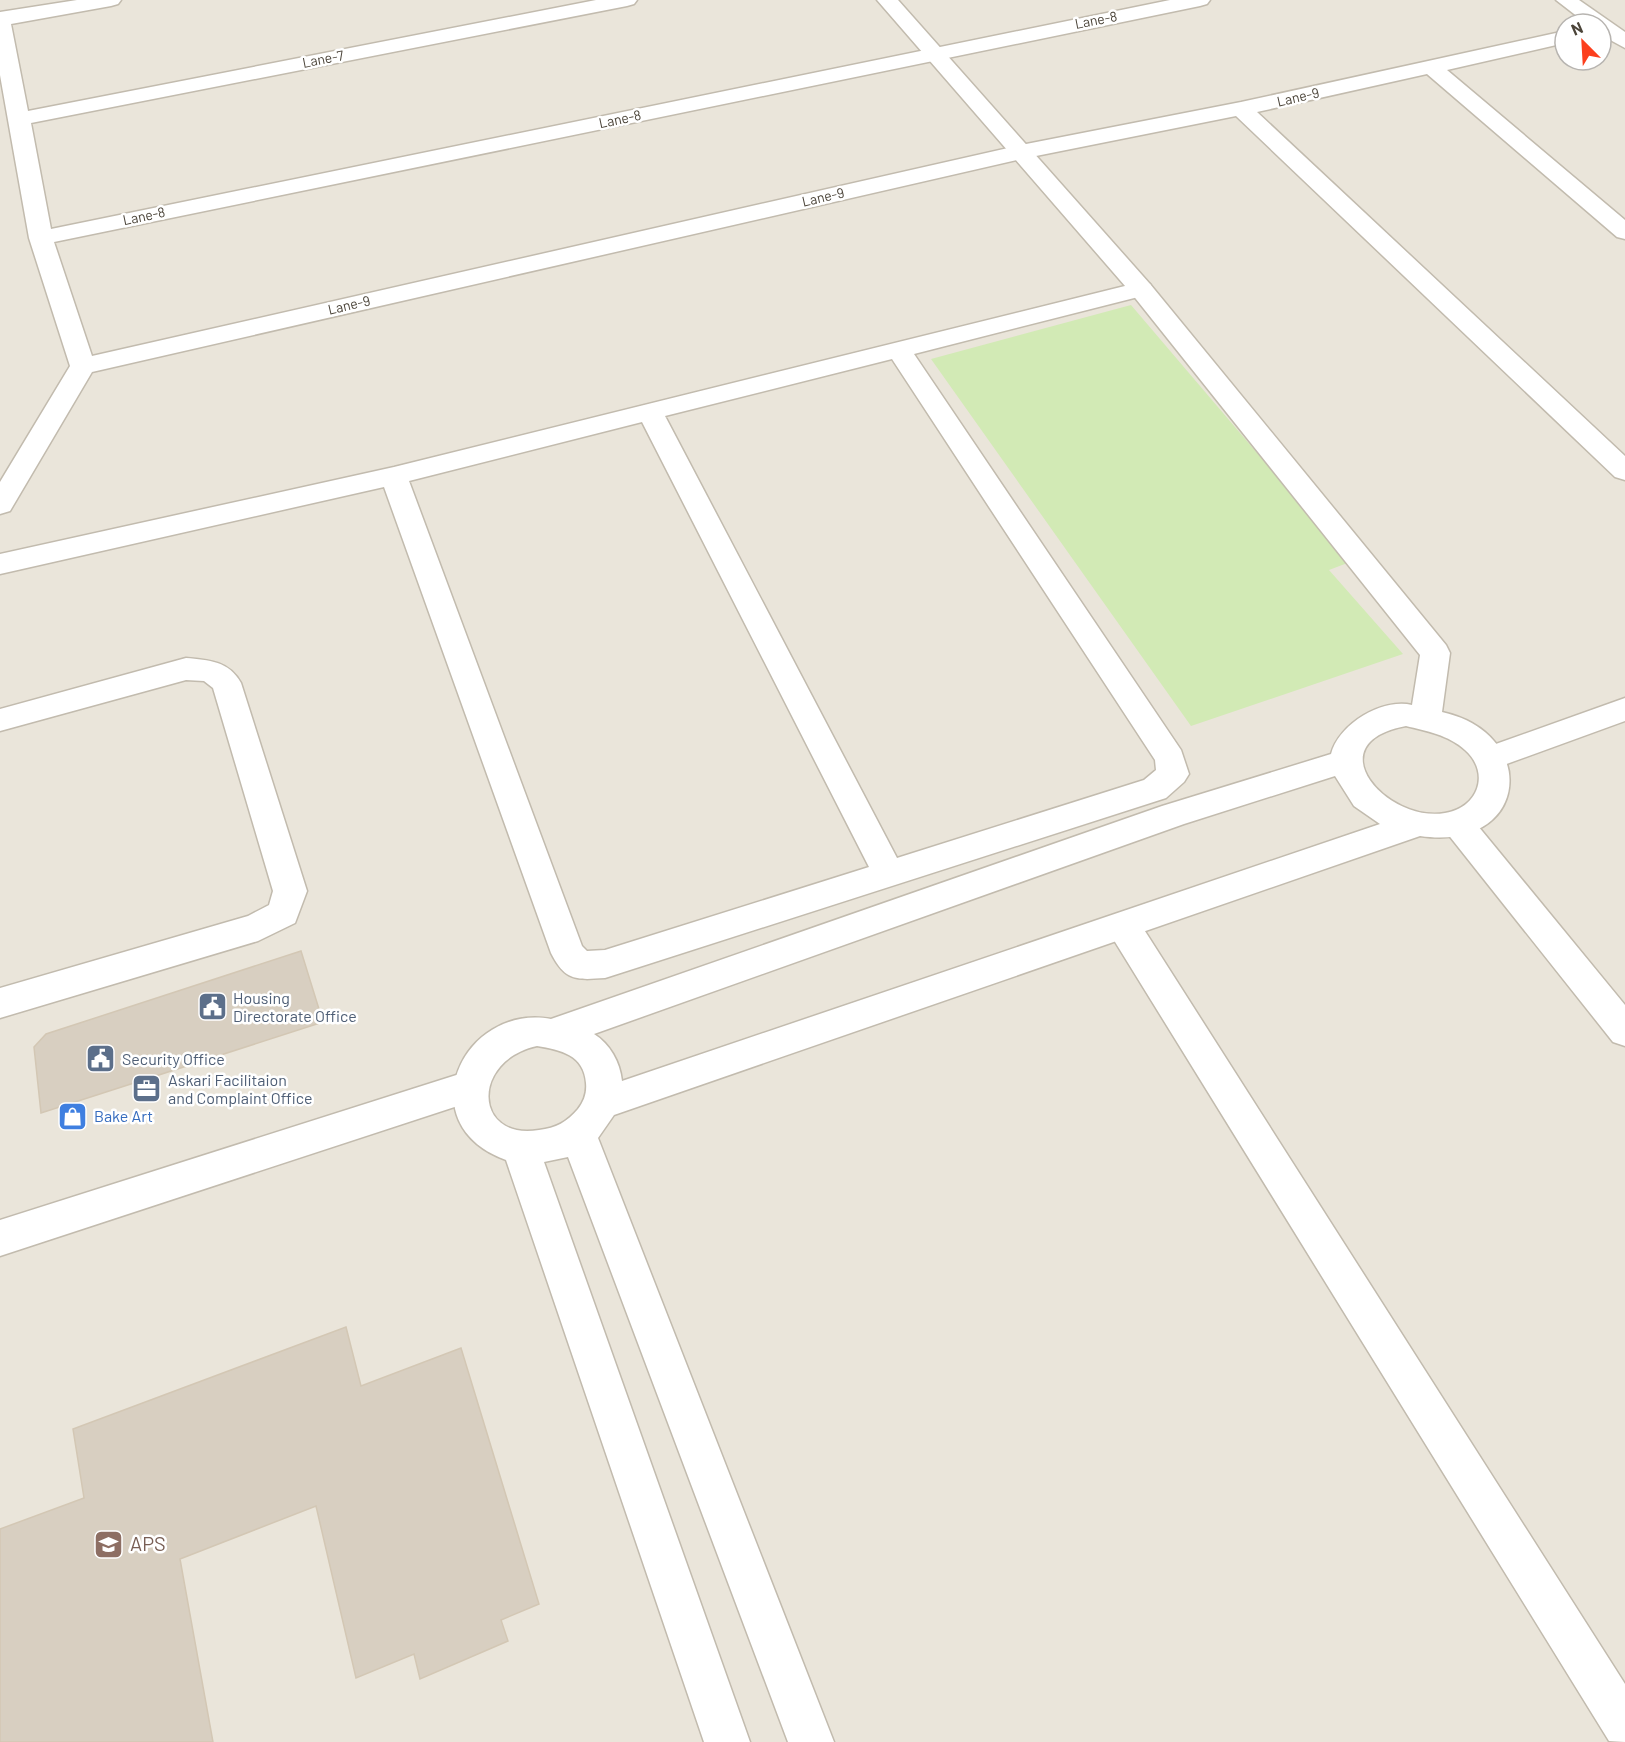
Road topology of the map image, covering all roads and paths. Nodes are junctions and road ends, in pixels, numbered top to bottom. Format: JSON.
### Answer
{"nodes":[{"id":1,"x":111,"y":0,"type":"edge"},
{"id":2,"x":627,"y":0,"type":"edge"},
{"id":3,"x":887,"y":0,"type":"edge"},
{"id":4,"x":1200,"y":0,"type":"edge"},
{"id":5,"x":1566,"y":0,"type":"edge"},
{"id":6,"x":1582,"y":12,"type":"edge"},
{"id":7,"x":0,"y":19,"type":"edge"},
{"id":8,"x":1553,"y":41,"type":"edge"},
{"id":9,"x":935,"y":54,"type":"junction"},
{"id":10,"x":1431,"y":67,"type":"junction"},
{"id":11,"x":1241,"y":109,"type":"junction"},
{"id":12,"x":20,"y":118,"type":"junction"},
{"id":13,"x":1021,"y":152,"type":"junction"},
{"id":14,"x":1625,"y":232,"type":"edge"},
{"id":15,"x":40,"y":238,"type":"junction"},
{"id":16,"x":1142,"y":289,"type":"junction"},
{"id":17,"x":898,"y":351,"type":"junction"},
{"id":18,"x":83,"y":366,"type":"junction"},
{"id":19,"x":650,"y":412,"type":"junction"},
{"id":20,"x":1625,"y":471,"type":"edge"},
{"id":21,"x":394,"y":476,"type":"junction"},
{"id":22,"x":0,"y":505,"type":"edge"},
{"id":23,"x":0,"y":564,"type":"edge"},
{"id":24,"x":1625,"y":709,"type":"edge"},
{"id":25,"x":1426,"y":717,"type":"junction"},
{"id":26,"x":0,"y":720,"type":"edge"},
{"id":27,"x":1490,"y":758,"type":"junction"},
{"id":28,"x":1346,"y":761,"type":"junction"},
{"id":29,"x":1417,"y":824,"type":"junction"},
{"id":30,"x":1458,"y":824,"type":"junction"},
{"id":31,"x":889,"y":874,"type":"junction"},
{"id":32,"x":1124,"y":927,"type":"junction"},
{"id":33,"x":0,"y":1003,"type":"edge"},
{"id":34,"x":1625,"y":1031,"type":"edge"},
{"id":35,"x":556,"y":1032,"type":"junction"},
{"id":36,"x":469,"y":1087,"type":"junction"},
{"id":37,"x":590,"y":1119,"type":"junction"},
{"id":38,"x":520,"y":1148,"type":"junction"},
{"id":39,"x":0,"y":1238,"type":"edge"},
{"id":40,"x":1625,"y":1725,"type":"edge"},
{"id":41,"x":727,"y":1742,"type":"edge"},
{"id":42,"x":811,"y":1742,"type":"edge"}],
"edges":[{"from":1,"to":7,"type":"street"},
{"from":2,"to":12,"type":"street","name":"Lane-7"},
{"from":3,"to":9,"type":"street"},
{"from":4,"to":9,"type":"street","name":"Lane-8"},
{"from":5,"to":6,"type":"street"},
{"from":7,"to":12,"type":"street"},
{"from":8,"to":10,"type":"street","name":"Lane-9"},
{"from":9,"to":13,"type":"street"},
{"from":9,"to":15,"type":"street","name":"Lane-8"},
{"from":10,"to":11,"type":"street","name":"Lane-9"},
{"from":10,"to":14,"type":"street"},
{"from":11,"to":13,"type":"street","name":"Lane-9"},
{"from":11,"to":20,"type":"street"},
{"from":12,"to":15,"type":"street"},
{"from":13,"to":16,"type":"street"},
{"from":13,"to":18,"type":"street","name":"Lane-9"},
{"from":15,"to":18,"type":"street"},
{"from":16,"to":17,"type":"street"},
{"from":16,"to":25,"type":"street"},
{"from":17,"to":19,"type":"street"},
{"from":17,"to":31,"type":"street"},
{"from":18,"to":22,"type":"street"},
{"from":19,"to":21,"type":"street"},
{"from":19,"to":31,"type":"street"},
{"from":21,"to":23,"type":"street"},
{"from":21,"to":31,"type":"street"},
{"from":24,"to":27,"type":"street"},
{"from":25,"to":27,"type":"street"},
{"from":25,"to":28,"type":"street"},
{"from":26,"to":33,"type":"street"},
{"from":27,"to":30,"type":"street"},
{"from":28,"to":29,"type":"street"},
{"from":28,"to":35,"type":"street"},
{"from":29,"to":30,"type":"street"},
{"from":29,"to":32,"type":"street"},
{"from":30,"to":34,"type":"street"},
{"from":32,"to":37,"type":"street"},
{"from":32,"to":40,"type":"street"},
{"from":35,"to":36,"type":"street"},
{"from":35,"to":37,"type":"street"},
{"from":36,"to":38,"type":"street"},
{"from":36,"to":39,"type":"street"},
{"from":37,"to":38,"type":"street"},
{"from":37,"to":42,"type":"street"},
{"from":38,"to":41,"type":"street"}]}
